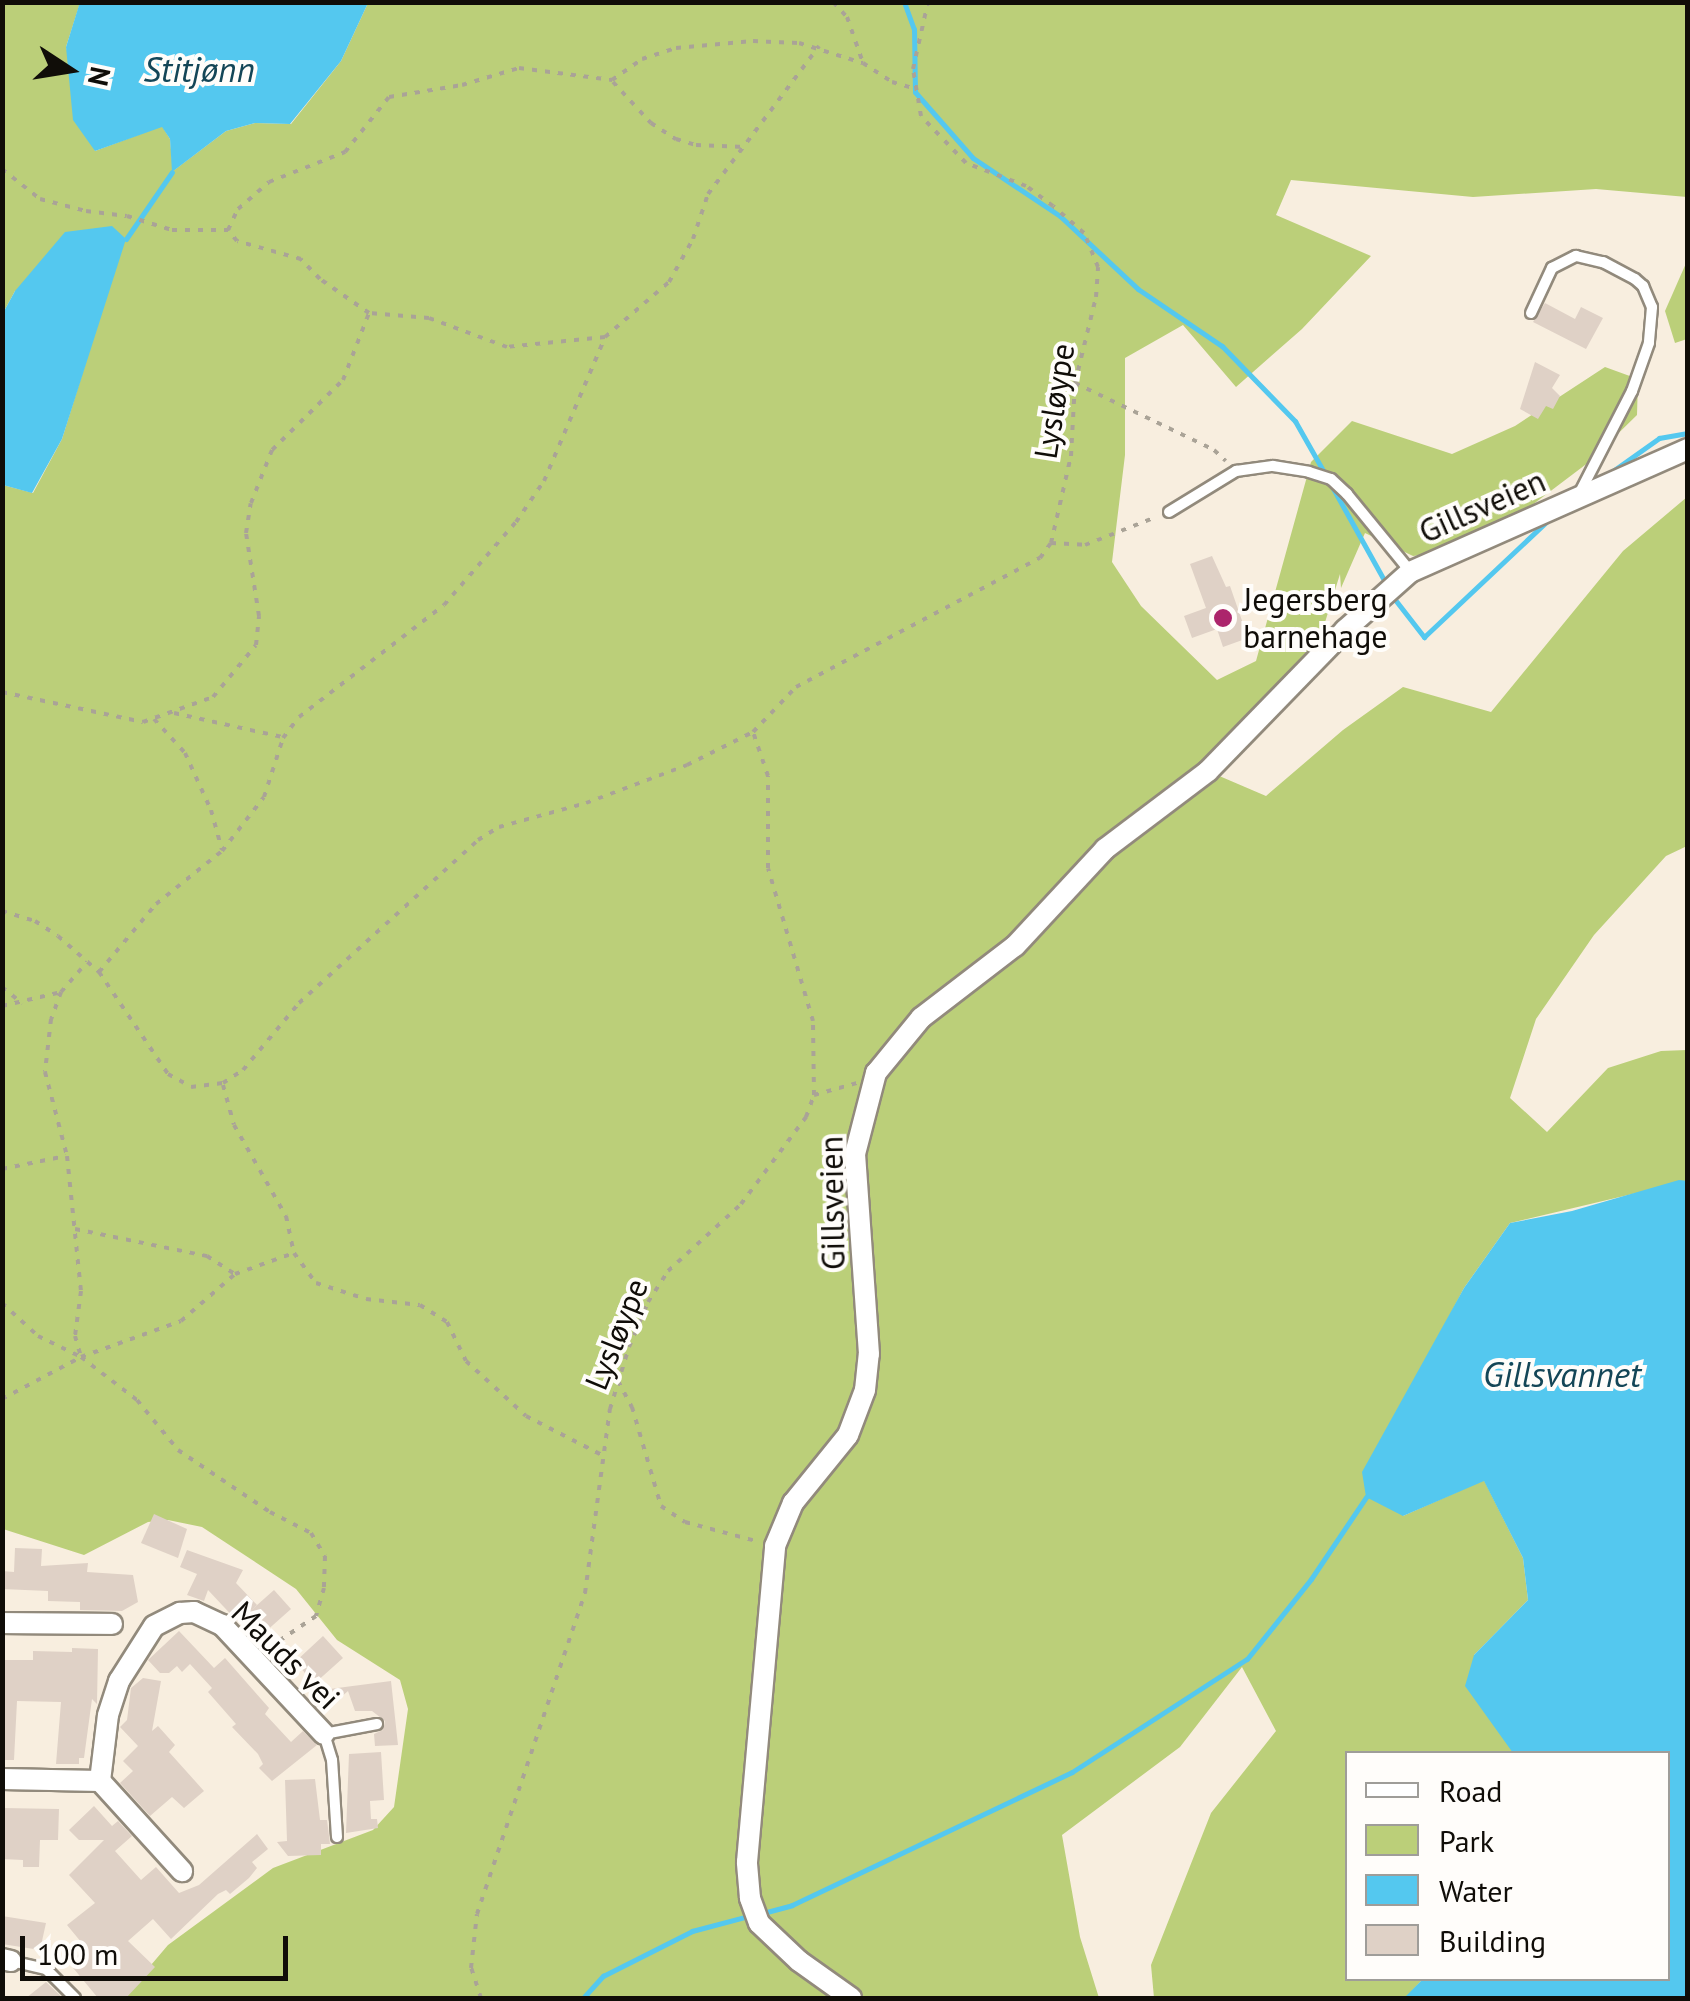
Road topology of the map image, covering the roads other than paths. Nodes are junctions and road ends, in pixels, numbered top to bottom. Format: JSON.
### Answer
{"nodes":[{"id":1,"x":1531,"y":313,"type":"dead end"},
{"id":2,"x":1688,"y":450,"type":"edge"},
{"id":3,"x":1578,"y":494,"type":"junction"},
{"id":4,"x":1170,"y":512,"type":"road end"},
{"id":5,"x":1410,"y":572,"type":"junction"},
{"id":6,"x":2,"y":1623,"type":"edge"},
{"id":7,"x":112,"y":1624,"type":"dead end"},
{"id":8,"x":377,"y":1724,"type":"dead end"},
{"id":9,"x":324,"y":1734,"type":"junction"},
{"id":10,"x":2,"y":1779,"type":"edge"},
{"id":11,"x":100,"y":1781,"type":"junction"},
{"id":12,"x":337,"y":1838,"type":"dead end"},
{"id":13,"x":182,"y":1871,"type":"dead end"},
{"id":14,"x":7,"y":1960,"type":"edge"},
{"id":15,"x":74,"y":1998,"type":"edge"},
{"id":16,"x":851,"y":1998,"type":"edge"}],
"edges":[{"from":1,"to":3,"type":"lane","name":"Gillsveien"},
{"from":2,"to":3,"type":"street","name":"Gillsveien"},
{"from":3,"to":5,"type":"street","name":"Gillsveien"},
{"from":4,"to":5,"type":"lane","name":"Gillsveien"},
{"from":5,"to":16,"type":"street","name":"Gillsveien"},
{"from":6,"to":7,"type":"street"},
{"from":8,"to":9,"type":"lane"},
{"from":9,"to":11,"type":"street","name":"Mauds vei"},
{"from":9,"to":12,"type":"lane","name":"Mauds vei"},
{"from":10,"to":11,"type":"street"},
{"from":11,"to":13,"type":"street"},
{"from":14,"to":15,"type":"lane"}]}
